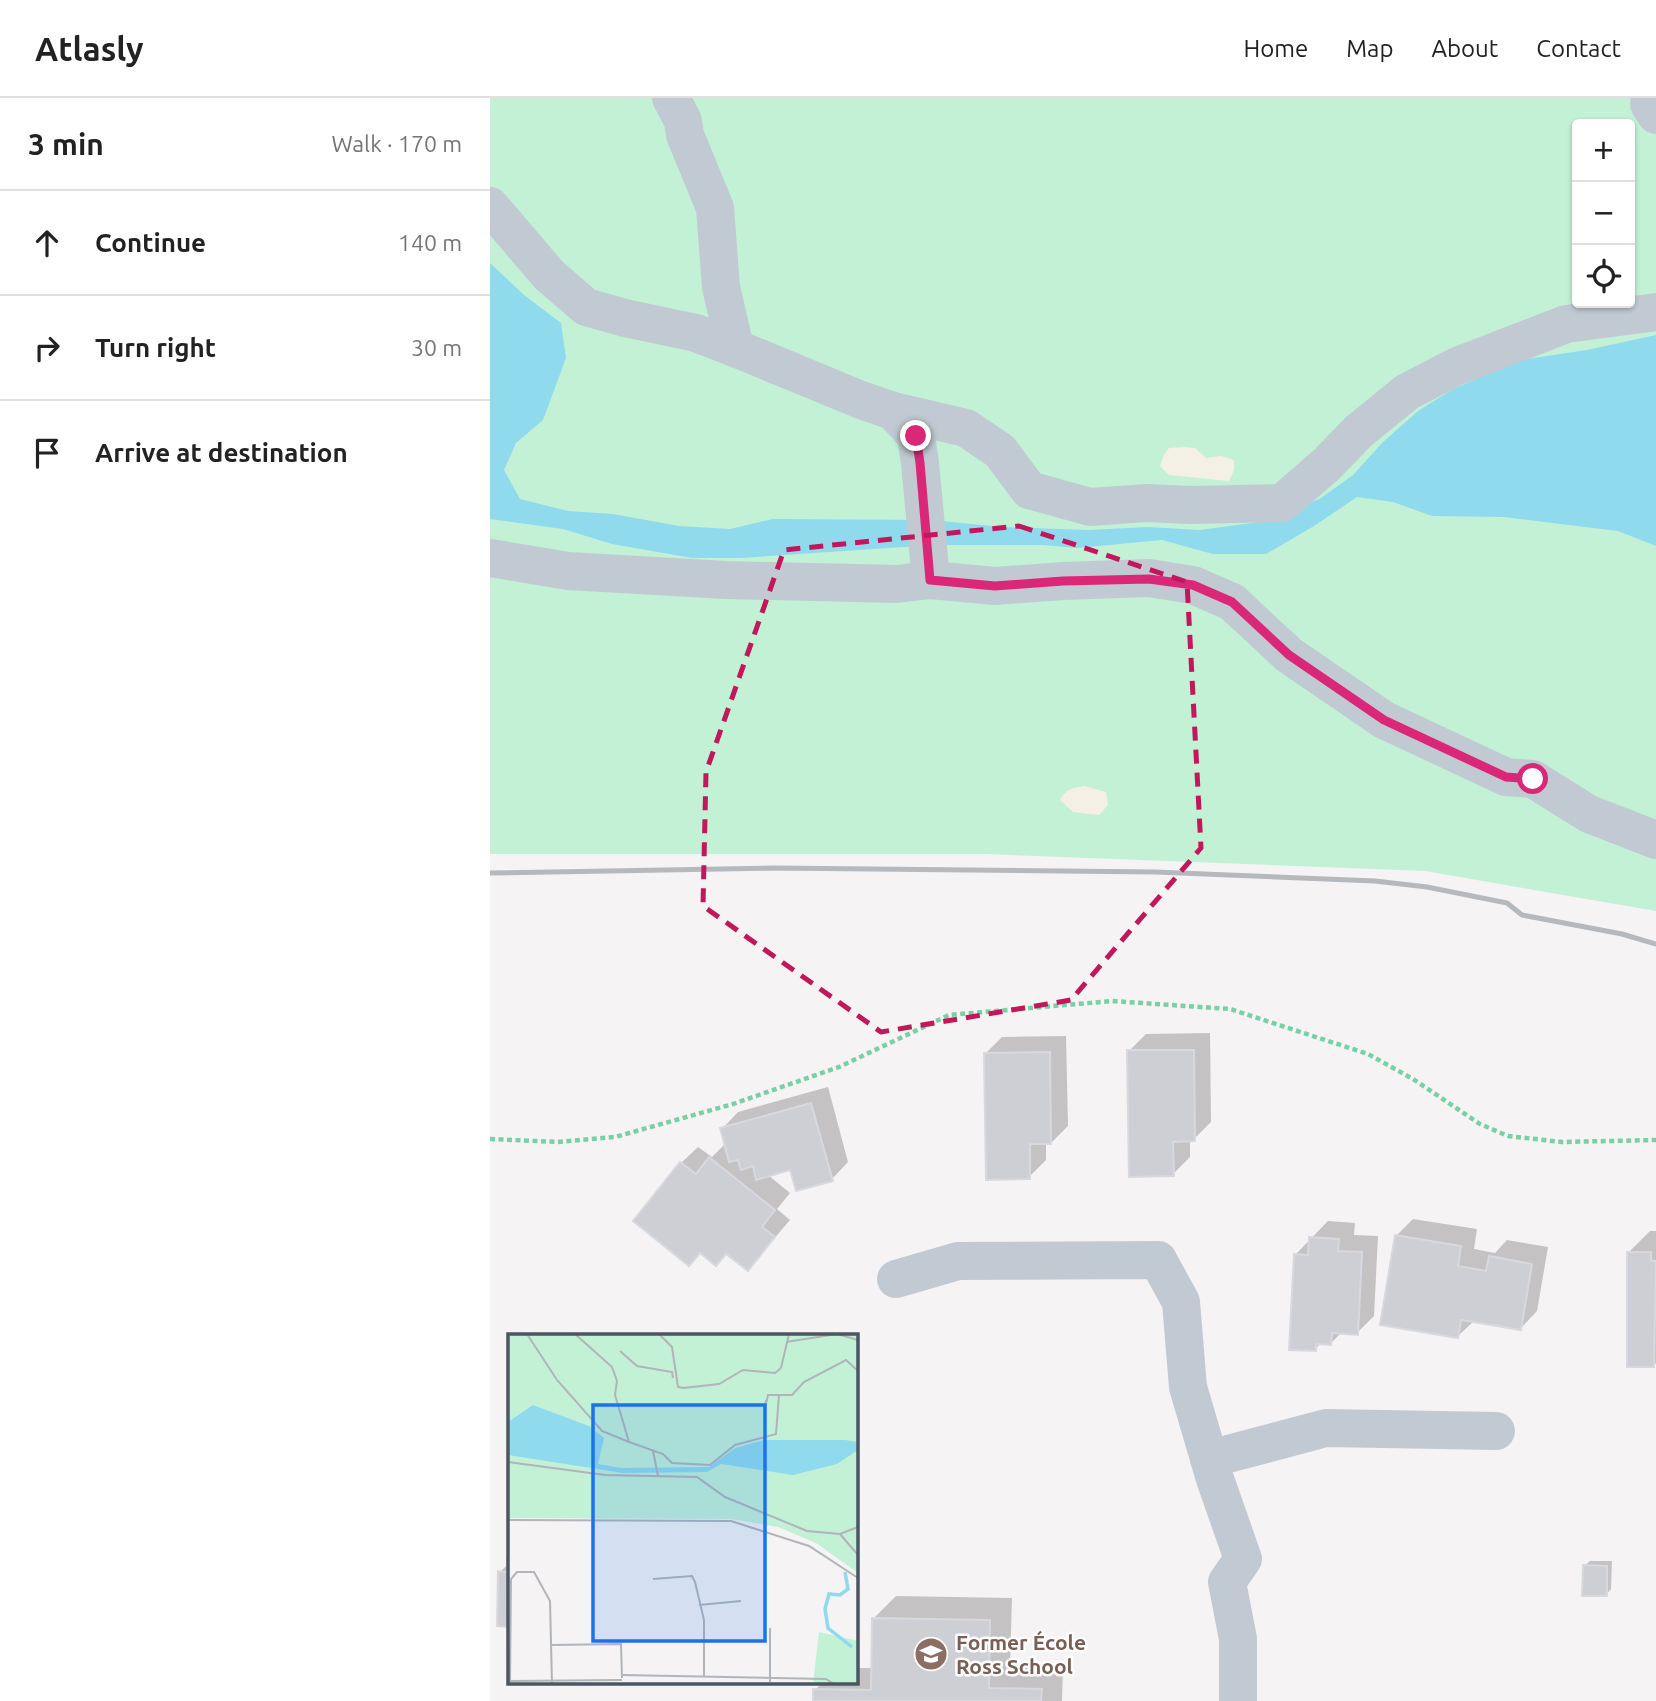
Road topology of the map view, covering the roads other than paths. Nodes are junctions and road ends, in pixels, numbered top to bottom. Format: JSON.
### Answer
{"nodes":[{"id":1,"x":671,"y":98,"type":"edge"},
{"id":2,"x":1650,"y":98,"type":"edge"},
{"id":3,"x":1656,"y":115,"type":"edge"},
{"id":4,"x":490,"y":206,"type":"edge"},
{"id":5,"x":1656,"y":312,"type":"edge"},
{"id":6,"x":734,"y":348,"type":"junction"},
{"id":7,"x":893,"y":411,"type":"junction"},
{"id":8,"x":490,"y":558,"type":"edge"},
{"id":9,"x":929,"y":568,"type":"junction"},
{"id":10,"x":1656,"y":840,"type":"edge"},
{"id":11,"x":896,"y":1279,"type":"dead end"},
{"id":12,"x":1496,"y":1431,"type":"dead end"},
{"id":13,"x":1209,"y":1459,"type":"junction"},
{"id":14,"x":1238,"y":1701,"type":"edge"}],
"edges":[{"from":1,"to":6,"type":"street"},
{"from":2,"to":3,"type":"street"},
{"from":4,"to":6,"type":"street"},
{"from":5,"to":7,"type":"street"},
{"from":6,"to":7,"type":"street"},
{"from":7,"to":9,"type":"street"},
{"from":8,"to":9,"type":"street"},
{"from":9,"to":10,"type":"street"},
{"from":11,"to":13,"type":"street"},
{"from":12,"to":13,"type":"street"},
{"from":13,"to":14,"type":"street"}]}
